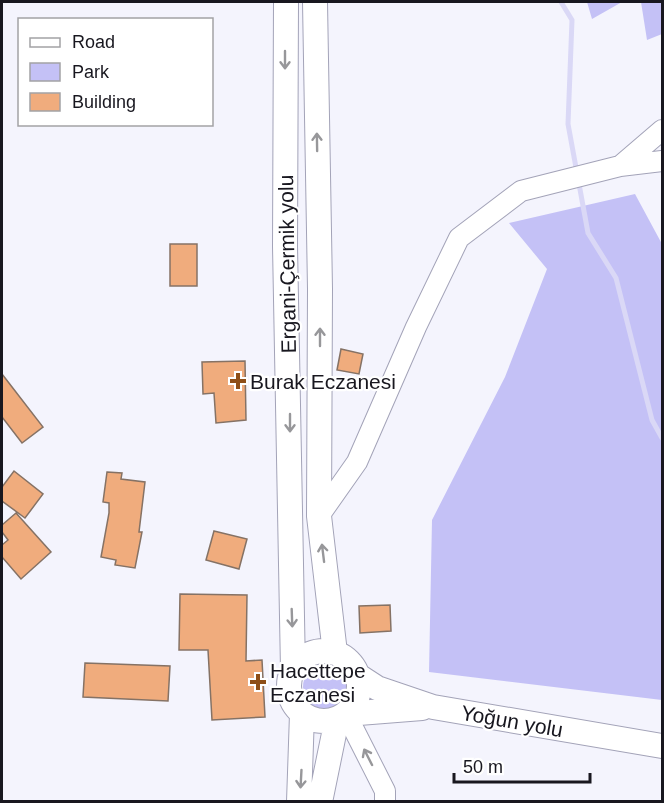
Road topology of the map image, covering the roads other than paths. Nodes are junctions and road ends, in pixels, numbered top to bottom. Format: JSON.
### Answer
{"nodes":[{"id":1,"x":286,"y":2,"type":"edge"},
{"id":2,"x":315,"y":2,"type":"edge"},
{"id":3,"x":663,"y":130,"type":"edge"},
{"id":4,"x":663,"y":162,"type":"edge"},
{"id":5,"x":620,"y":166,"type":"junction"},
{"id":6,"x":319,"y":516,"type":"junction"},
{"id":7,"x":335,"y":653,"type":"junction"},
{"id":8,"x":293,"y":670,"type":"junction"},
{"id":9,"x":357,"y":675,"type":"junction"},
{"id":10,"x":433,"y":707,"type":"junction"},
{"id":11,"x":302,"y":714,"type":"junction"},
{"id":12,"x":341,"y":716,"type":"junction"},
{"id":13,"x":663,"y":746,"type":"edge"},
{"id":14,"x":299,"y":801,"type":"edge"},
{"id":15,"x":320,"y":801,"type":"edge"},
{"id":16,"x":385,"y":801,"type":"edge"}],
"edges":[{"from":1,"to":8,"type":"main road","name":"Ergani-Çermik yolu","one_way":true},
{"from":6,"to":2,"type":"main road","name":"Ergani-Çermik yolu","one_way":true},
{"from":3,"to":5,"type":"street"},
{"from":4,"to":5,"type":"street"},
{"from":5,"to":6,"type":"street"},
{"from":7,"to":6,"type":"main road","name":"Ergani-Çermik yolu","one_way":true},
{"from":7,"to":8,"type":"main road"},
{"from":7,"to":9,"type":"main road"},
{"from":8,"to":11,"type":"main road"},
{"from":9,"to":10,"type":"main road"},
{"from":9,"to":12,"type":"main road"},
{"from":10,"to":12,"type":"main road"},
{"from":10,"to":13,"type":"main road","name":"Yoğun yolu"},
{"from":11,"to":12,"type":"main road"},
{"from":11,"to":14,"type":"main road","one_way":true},
{"from":12,"to":15,"type":"main road"},
{"from":16,"to":12,"type":"street","one_way":true}]}
